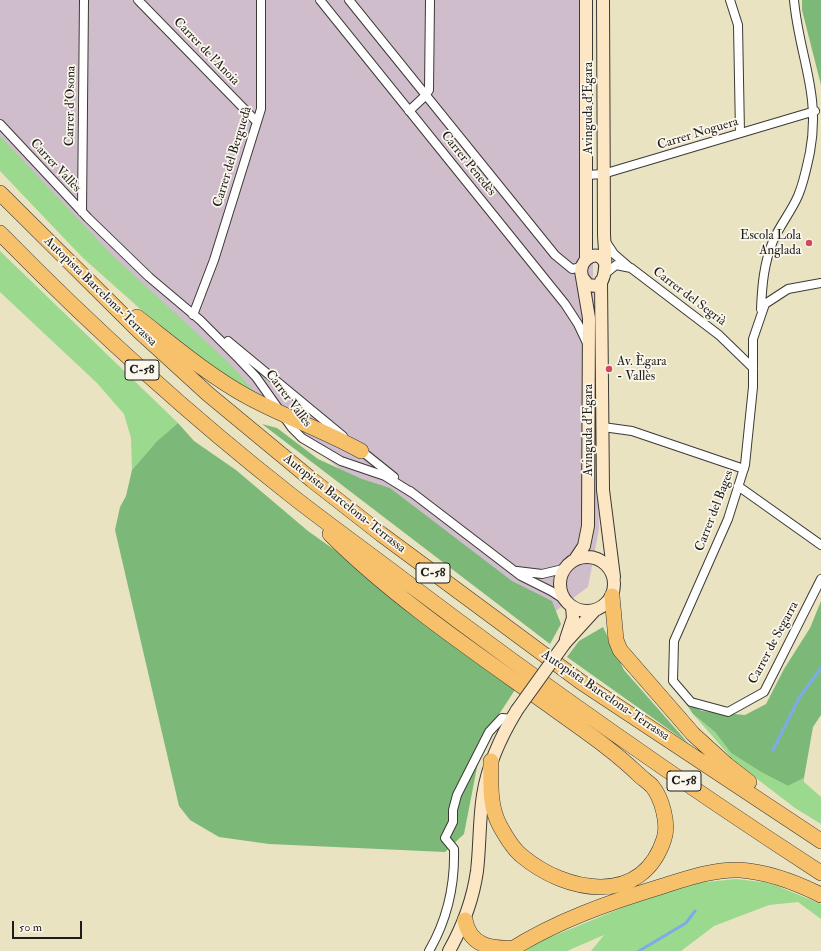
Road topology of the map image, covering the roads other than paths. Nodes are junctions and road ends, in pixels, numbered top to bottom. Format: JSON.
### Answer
{"nodes":[{"id":1,"x":84,"y":0,"type":"edge"},
{"id":2,"x":138,"y":0,"type":"edge"},
{"id":3,"x":261,"y":0,"type":"edge"},
{"id":4,"x":320,"y":0,"type":"edge"},
{"id":5,"x":349,"y":0,"type":"edge"},
{"id":6,"x":430,"y":0,"type":"edge"},
{"id":7,"x":586,"y":0,"type":"edge"},
{"id":8,"x":603,"y":0,"type":"edge"},
{"id":9,"x":730,"y":0,"type":"edge"},
{"id":10,"x":794,"y":0,"type":"edge"},
{"id":11,"x":425,"y":96,"type":"junction"},
{"id":12,"x":409,"y":111,"type":"junction"},
{"id":13,"x":815,"y":111,"type":"junction"},
{"id":14,"x":256,"y":122,"type":"junction"},
{"id":15,"x":0,"y":124,"type":"edge"},
{"id":16,"x":740,"y":133,"type":"junction"},
{"id":17,"x":603,"y":174,"type":"junction"},
{"id":18,"x":587,"y":175,"type":"junction"},
{"id":19,"x":0,"y":193,"type":"edge"},
{"id":20,"x":82,"y":212,"type":"junction"},
{"id":21,"x":0,"y":233,"type":"edge"},
{"id":22,"x":604,"y":238,"type":"junction"},
{"id":23,"x":584,"y":262,"type":"junction"},
{"id":24,"x":624,"y":263,"type":"junction"},
{"id":25,"x":603,"y":266,"type":"junction"},
{"id":26,"x":74,"y":268,"type":"junction"},
{"id":27,"x":631,"y":268,"type":"junction"},
{"id":28,"x":582,"y":277,"type":"junction"},
{"id":29,"x":821,"y":284,"type":"edge"},
{"id":30,"x":193,"y":315,"type":"junction"},
{"id":31,"x":760,"y":317,"type":"junction"},
{"id":32,"x":200,"y":320,"type":"junction"},
{"id":33,"x":589,"y":349,"type":"junction"},
{"id":34,"x":753,"y":368,"type":"junction"},
{"id":35,"x":281,"y":413,"type":"junction"},
{"id":36,"x":602,"y":427,"type":"junction"},
{"id":37,"x":361,"y":451,"type":"junction"},
{"id":38,"x":744,"y":469,"type":"junction"},
{"id":39,"x":738,"y":486,"type":"junction"},
{"id":40,"x":414,"y":494,"type":"junction"},
{"id":41,"x":292,"y":496,"type":"junction"},
{"id":42,"x":821,"y":545,"type":"edge"},
{"id":43,"x":576,"y":558,"type":"junction"},
{"id":44,"x":508,"y":566,"type":"junction"},
{"id":45,"x":563,"y":569,"type":"junction"},
{"id":46,"x":614,"y":577,"type":"junction"},
{"id":47,"x":821,"y":579,"type":"edge"},
{"id":48,"x":612,"y":596,"type":"junction"},
{"id":49,"x":568,"y":604,"type":"junction"},
{"id":50,"x":595,"y":610,"type":"junction"},
{"id":51,"x":565,"y":643,"type":"junction"},
{"id":52,"x":691,"y":702,"type":"joint"},
{"id":53,"x":514,"y":715,"type":"junction"},
{"id":54,"x":491,"y":761,"type":"junction"},
{"id":55,"x":821,"y":837,"type":"edge"},
{"id":56,"x":821,"y":841,"type":"edge"},
{"id":57,"x":821,"y":873,"type":"edge"},
{"id":58,"x":821,"y":894,"type":"edge"},
{"id":59,"x":465,"y":920,"type":"junction"},
{"id":60,"x":511,"y":950,"type":"edge"},
{"id":61,"x":429,"y":951,"type":"edge"},
{"id":62,"x":449,"y":951,"type":"edge"}],
"edges":[{"from":1,"to":20,"type":"street","name":"Carrer d'Osona"},
{"from":2,"to":14,"type":"street","name":"Carrer de l'Anoia"},
{"from":3,"to":14,"type":"street","name":"Carrer del Berguedà"},
{"from":4,"to":12,"type":"street","name":"Carrer Penedès"},
{"from":5,"to":11,"type":"street","name":"Carrer Penedès"},
{"from":6,"to":11,"type":"street"},
{"from":7,"to":18,"type":"street","name":"Avinguda d'Egara"},
{"from":8,"to":17,"type":"street","name":"Avinguda d'Egara"},
{"from":9,"to":16,"type":"street"},
{"from":10,"to":13,"type":"street","name":"Carrer del Bages"},
{"from":11,"to":12,"type":"street"},
{"from":11,"to":23,"type":"street","name":"Carrer Penedès"},
{"from":12,"to":33,"type":"street","name":"Carrer Penedès"},
{"from":13,"to":16,"type":"street","name":"Carrer Noguera"},
{"from":13,"to":31,"type":"street","name":"Carrer del Bages"},
{"from":14,"to":30,"type":"street","name":"Carrer del Berguedà"},
{"from":15,"to":20,"type":"street","name":"Carrer Vallès"},
{"from":16,"to":17,"type":"street","name":"Carrer Noguera"},
{"from":17,"to":18,"type":"street","name":"Carrer Noguera"},
{"from":17,"to":22,"type":"street","name":"Avinguda d'Egara"},
{"from":18,"to":23,"type":"street","name":"Avinguda d'Egara"},
{"from":19,"to":26,"type":"highway","name":"Autopista Barcelona-Terrassa","number":"C-58"},
{"from":20,"to":30,"type":"street","name":"Carrer Vallès"},
{"from":21,"to":41,"type":"highway","name":"Autopista Barcelona-Terrassa","number":"C-58"},
{"from":22,"to":24,"type":"street"},
{"from":22,"to":25,"type":"street","name":"Avinguda d'Egara"},
{"from":23,"to":25,"type":"street"},
{"from":23,"to":28,"type":"street","name":"Avinguda d'Egara"},
{"from":24,"to":25,"type":"street"},
{"from":24,"to":27,"type":"street","name":"Carrer del Segrià"},
{"from":25,"to":27,"type":"street"},
{"from":25,"to":28,"type":"street"},
{"from":25,"to":36,"type":"street","name":"Avinguda d'Egara"},
{"from":26,"to":35,"type":"highway"},
{"from":26,"to":56,"type":"highway","name":"Autopista Barcelona-Terrassa","number":"C-58"},
{"from":27,"to":34,"type":"street","name":"Carrer del Segrià"},
{"from":28,"to":33,"type":"street","name":"Avinguda d'Egara"},
{"from":29,"to":31,"type":"street","name":"Carrer del Bages"},
{"from":30,"to":32,"type":"street","name":"Carrer Vallès"},
{"from":31,"to":34,"type":"street","name":"Carrer del Bages"},
{"from":32,"to":35,"type":"street","name":"Carrer Vallès"},
{"from":32,"to":37,"type":"street","name":"Carrer Vallès"},
{"from":33,"to":43,"type":"street","name":"Avinguda d'Egara"},
{"from":34,"to":38,"type":"street","name":"Carrer del Bages"},
{"from":35,"to":37,"type":"highway"},
{"from":35,"to":40,"type":"street","name":"Carrer Vallès"},
{"from":36,"to":38,"type":"street"},
{"from":36,"to":46,"type":"street","name":"Avinguda d'Egara"},
{"from":37,"to":40,"type":"street","name":"Carrer Vallès"},
{"from":38,"to":39,"type":"street","name":"Carrer del Bages"},
{"from":39,"to":42,"type":"street"},
{"from":39,"to":52,"type":"street","name":"Carrer del Bages"},
{"from":40,"to":44,"type":"street","name":"Carrer Vallès"},
{"from":41,"to":54,"type":"highway"},
{"from":41,"to":57,"type":"highway","name":"Autopista Barcelona-Terrassa","number":"C-58"},
{"from":43,"to":45,"type":"street"},
{"from":43,"to":46,"type":"street"},
{"from":44,"to":45,"type":"street","name":"Carrer Vallès"},
{"from":44,"to":49,"type":"street","name":"Carrer Vallès"},
{"from":45,"to":49,"type":"street"},
{"from":46,"to":48,"type":"street"},
{"from":47,"to":52,"type":"street","name":"Carrer de Segarra"},
{"from":48,"to":50,"type":"street"},
{"from":48,"to":55,"type":"highway"},
{"from":49,"to":50,"type":"street"},
{"from":49,"to":51,"type":"street"},
{"from":50,"to":51,"type":"street"},
{"from":51,"to":53,"type":"street","bridge":true},
{"from":53,"to":54,"type":"street"},
{"from":53,"to":61,"type":"street"},
{"from":54,"to":59,"type":"street"},
{"from":58,"to":60,"type":"highway"},
{"from":59,"to":60,"type":"highway"},
{"from":59,"to":62,"type":"street"}]}
